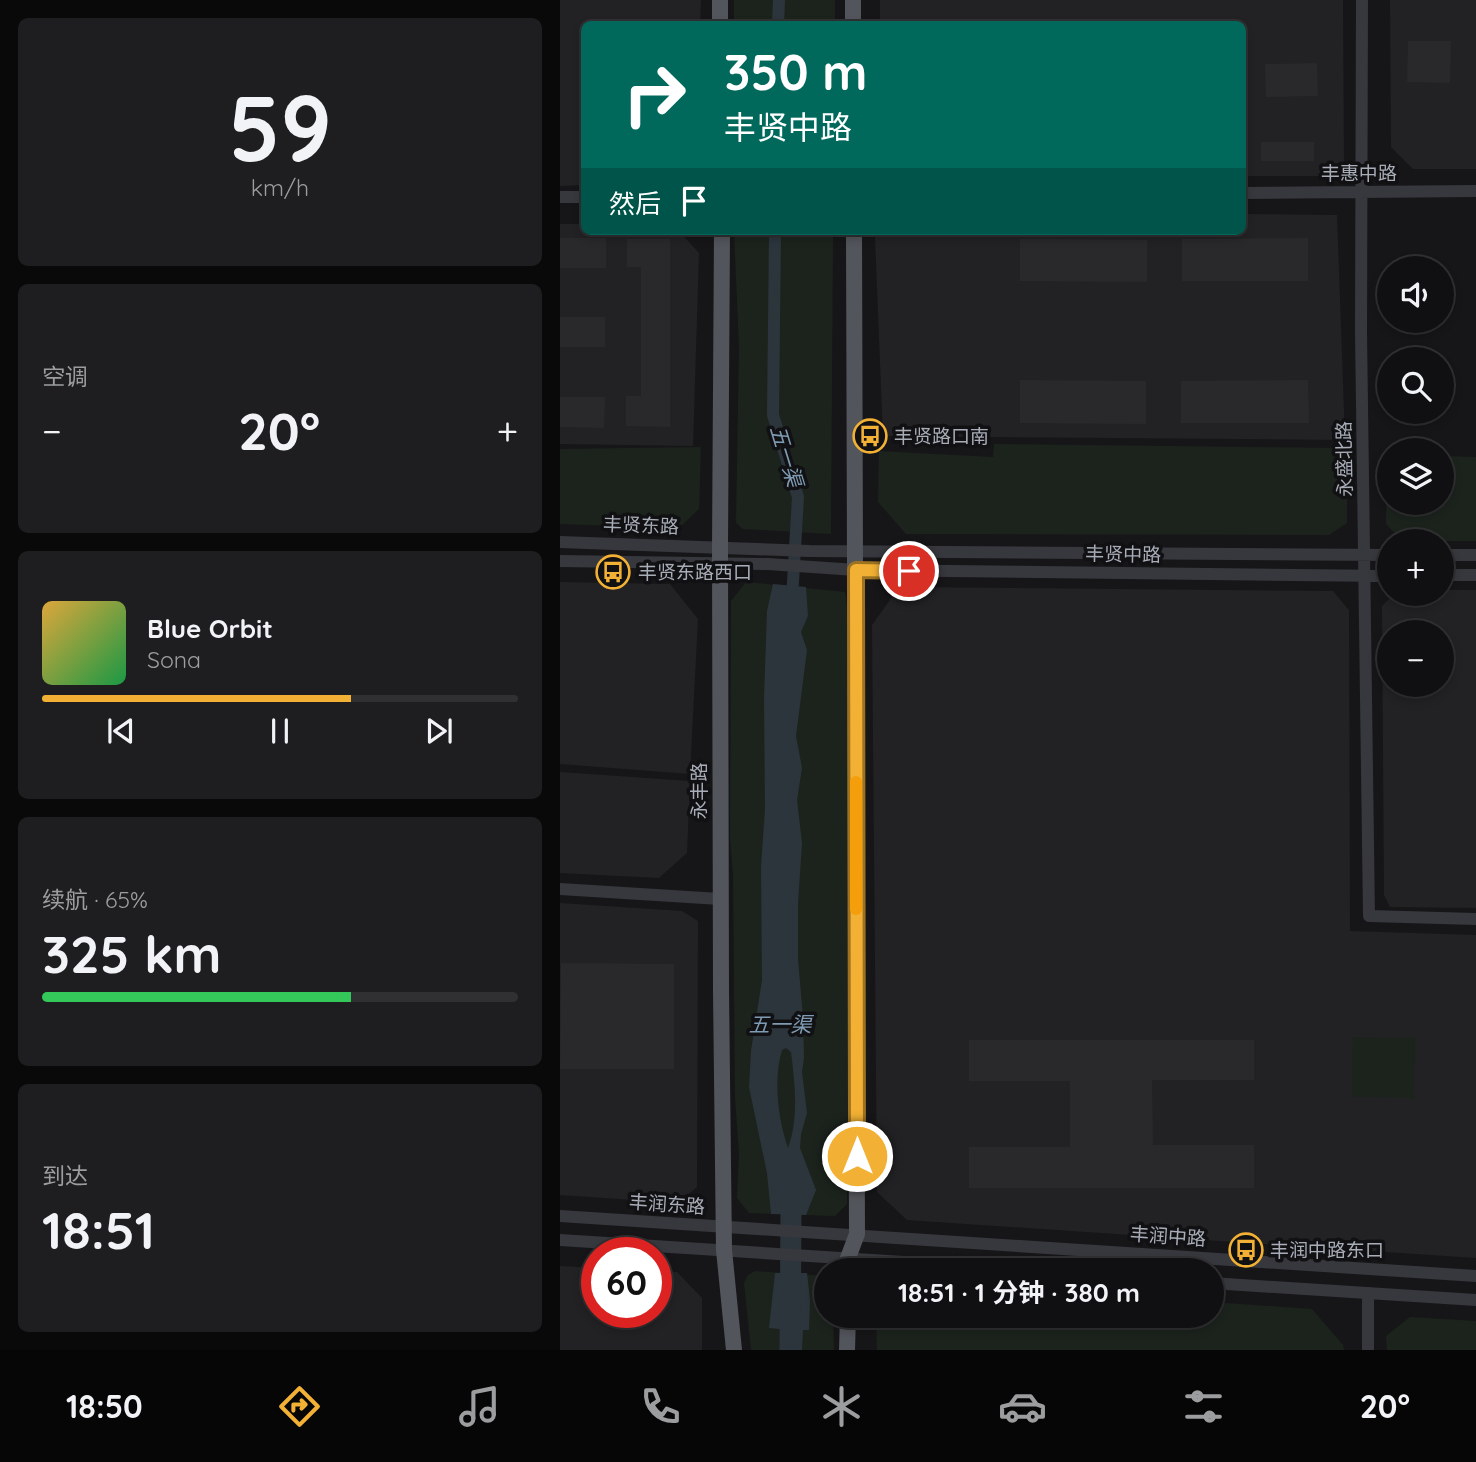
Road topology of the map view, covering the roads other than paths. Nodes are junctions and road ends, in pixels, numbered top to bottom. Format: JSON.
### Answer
{"nodes":[{"id":1,"x":720,"y":0,"type":"edge"},
{"id":2,"x":853,"y":0,"type":"edge"},
{"id":3,"x":1362,"y":0,"type":"edge"},
{"id":4,"x":720,"y":21,"type":"edge"},
{"id":5,"x":853,"y":21,"type":"edge"},
{"id":6,"x":1476,"y":191,"type":"edge"},
{"id":7,"x":1362,"y":192,"type":"junction"},
{"id":8,"x":1246,"y":193,"type":"edge"},
{"id":9,"x":560,"y":197,"type":"edge"},
{"id":10,"x":581,"y":197,"type":"edge"},
{"id":11,"x":722,"y":235,"type":"edge"},
{"id":12,"x":854,"y":235,"type":"edge"},
{"id":13,"x":560,"y":542,"type":"edge"},
{"id":14,"x":856,"y":551,"type":"junction"},
{"id":15,"x":1365,"y":555,"type":"junction"},
{"id":16,"x":1377,"y":555,"type":"edge"},
{"id":17,"x":1454,"y":555,"type":"edge"},
{"id":18,"x":1476,"y":555,"type":"edge"},
{"id":19,"x":720,"y":556,"type":"junction"},
{"id":20,"x":560,"y":561,"type":"edge"},
{"id":21,"x":856,"y":570,"type":"junction"},
{"id":22,"x":1454,"y":575,"type":"edge"},
{"id":23,"x":1476,"y":575,"type":"edge"},
{"id":24,"x":1365,"y":576,"type":"junction"},
{"id":25,"x":1377,"y":576,"type":"edge"},
{"id":26,"x":560,"y":889,"type":"edge"},
{"id":27,"x":720,"y":899,"type":"junction"},
{"id":28,"x":1476,"y":919,"type":"edge"},
{"id":29,"x":560,"y":1216,"type":"edge"},
{"id":30,"x":724,"y":1227,"type":"junction"},
{"id":31,"x":812,"y":1232,"type":"joint"},
{"id":32,"x":857,"y":1234,"type":"junction"},
{"id":33,"x":560,"y":1240,"type":"edge"},
{"id":34,"x":724,"y":1250,"type":"junction"},
{"id":35,"x":824,"y":1258,"type":"edge"},
{"id":36,"x":850,"y":1258,"type":"edge"},
{"id":37,"x":1476,"y":1276,"type":"edge"},
{"id":38,"x":1224,"y":1284,"type":"edge"},
{"id":39,"x":1368,"y":1293,"type":"junction"},
{"id":40,"x":1476,"y":1300,"type":"edge"},
{"id":41,"x":848,"y":1328,"type":"edge"},
{"id":42,"x":734,"y":1350,"type":"edge"},
{"id":43,"x":847,"y":1350,"type":"edge"},
{"id":44,"x":1368,"y":1350,"type":"edge"}],
"edges":[{"from":1,"to":4,"type":"main road"},
{"from":2,"to":5,"type":"main road"},
{"from":3,"to":7,"type":"street","name":"永盛北路"},
{"from":6,"to":7,"type":"street","name":"丰惠中路"},
{"from":7,"to":8,"type":"street","name":"丰惠中路"},
{"from":7,"to":15,"type":"street","name":"永盛北路"},
{"from":9,"to":10,"type":"street"},
{"from":11,"to":19,"type":"main road","name":"永丰路"},
{"from":12,"to":14,"type":"main road"},
{"from":13,"to":19,"type":"street","name":"丰贤东路"},
{"from":14,"to":15,"type":"street","name":"丰贤中路"},
{"from":14,"to":19,"type":"street","name":"丰贤中路"},
{"from":14,"to":21,"type":"main road"},
{"from":15,"to":16,"type":"street","name":"丰贤中路"},
{"from":15,"to":24,"type":"street","name":"永盛北路"},
{"from":17,"to":18,"type":"street"},
{"from":19,"to":20,"type":"street","name":"丰贤东路"},
{"from":19,"to":21,"type":"street","name":"丰贤中路"},
{"from":19,"to":27,"type":"main road","name":"永丰路"},
{"from":21,"to":24,"type":"street","name":"丰贤中路"},
{"from":21,"to":32,"type":"main road"},
{"from":22,"to":23,"type":"street"},
{"from":24,"to":25,"type":"street","name":"丰贤中路"},
{"from":24,"to":28,"type":"street","name":"永盛北路"},
{"from":26,"to":27,"type":"street"},
{"from":27,"to":30,"type":"main road","name":"永丰路"},
{"from":29,"to":30,"type":"street","name":"丰润东路"},
{"from":30,"to":31,"type":"street","name":"丰润东路"},
{"from":30,"to":34,"type":"main road","name":"永丰路"},
{"from":31,"to":32,"type":"street","name":"丰润中路"},
{"from":32,"to":36,"type":"main road"},
{"from":32,"to":37,"type":"street","name":"丰润中路"},
{"from":33,"to":34,"type":"street"},
{"from":34,"to":35,"type":"street"},
{"from":34,"to":42,"type":"main road","name":"永丰路"},
{"from":38,"to":39,"type":"street"},
{"from":39,"to":40,"type":"street"},
{"from":39,"to":44,"type":"street"},
{"from":41,"to":43,"type":"main road"}]}
